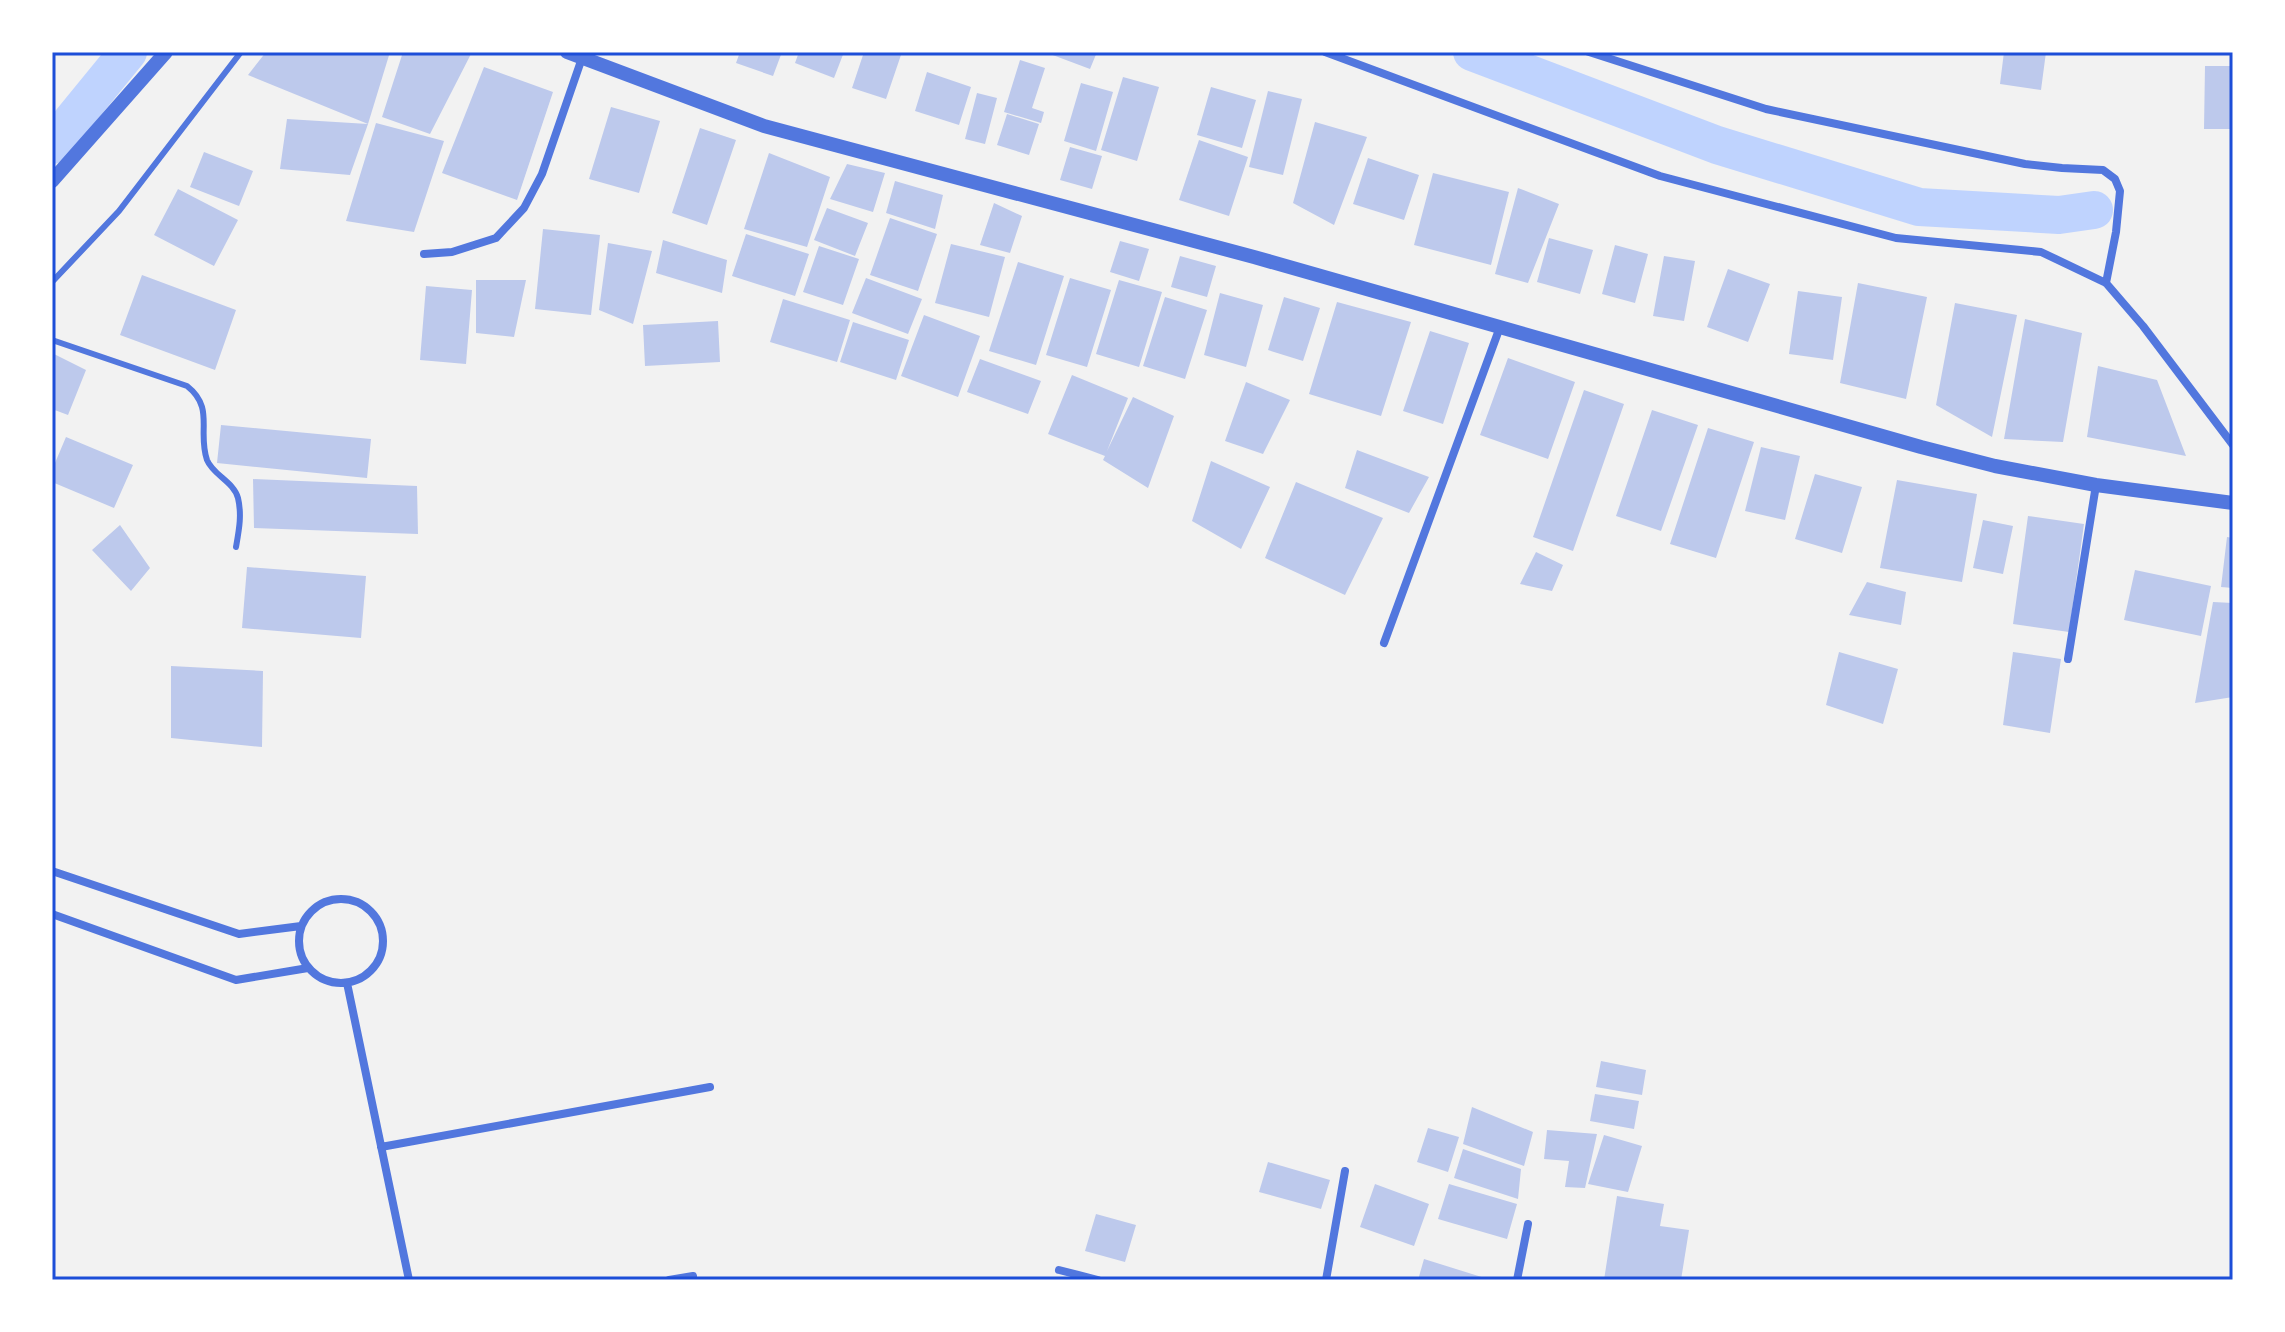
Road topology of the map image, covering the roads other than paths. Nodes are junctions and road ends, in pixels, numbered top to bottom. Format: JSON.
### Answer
{"nodes":[{"id":1,"x":166,"y":52,"type":"edge"},
{"id":2,"x":241,"y":52,"type":"edge"},
{"id":3,"x":567,"y":52,"type":"edge"},
{"id":4,"x":1325,"y":52,"type":"edge"},
{"id":5,"x":1589,"y":52,"type":"edge"},
{"id":6,"x":582,"y":58,"type":"junction"},
{"id":7,"x":52,"y":181,"type":"edge"},
{"id":8,"x":424,"y":254,"type":"dead end"},
{"id":9,"x":52,"y":282,"type":"edge"},
{"id":10,"x":2106,"y":283,"type":"junction"},
{"id":11,"x":1500,"y":327,"type":"junction"},
{"id":12,"x":52,"y":340,"type":"edge"},
{"id":13,"x":2233,"y":445,"type":"edge"},
{"id":14,"x":2096,"y":485,"type":"junction"},
{"id":15,"x":2233,"y":503,"type":"edge"},
{"id":16,"x":236,"y":547,"type":"dead end"},
{"id":17,"x":1384,"y":643,"type":"dead end"},
{"id":18,"x":2068,"y":659,"type":"dead end"},
{"id":19,"x":52,"y":871,"type":"edge"},
{"id":20,"x":52,"y":914,"type":"edge"},
{"id":21,"x":301,"y":926,"type":"junction"},
{"id":22,"x":308,"y":968,"type":"junction"},
{"id":23,"x":347,"y":983,"type":"junction"},
{"id":24,"x":710,"y":1087,"type":"dead end"},
{"id":25,"x":381,"y":1147,"type":"junction"},
{"id":26,"x":1345,"y":1171,"type":"dead end"},
{"id":27,"x":1528,"y":1224,"type":"dead end"},
{"id":28,"x":1059,"y":1270,"type":"dead end"},
{"id":29,"x":693,"y":1276,"type":"dead end"},
{"id":30,"x":409,"y":1280,"type":"edge"},
{"id":31,"x":669,"y":1280,"type":"edge"},
{"id":32,"x":1098,"y":1280,"type":"edge"},
{"id":33,"x":1326,"y":1280,"type":"edge"},
{"id":34,"x":1517,"y":1280,"type":"edge"}],
"edges":[{"from":1,"to":7,"type":"street"},
{"from":2,"to":9,"type":"lane"},
{"from":3,"to":6,"type":"street"},
{"from":4,"to":10,"type":"street"},
{"from":5,"to":10,"type":"street"},
{"from":6,"to":8,"type":"street"},
{"from":6,"to":11,"type":"street"},
{"from":10,"to":13,"type":"street"},
{"from":11,"to":14,"type":"street"},
{"from":11,"to":17,"type":"street"},
{"from":12,"to":16,"type":"lane"},
{"from":14,"to":15,"type":"street"},
{"from":14,"to":18,"type":"street"},
{"from":19,"to":21,"type":"street"},
{"from":20,"to":22,"type":"street"},
{"from":21,"to":22,"type":"street"},
{"from":21,"to":23,"type":"street"},
{"from":22,"to":23,"type":"street"},
{"from":23,"to":25,"type":"street"},
{"from":24,"to":25,"type":"street"},
{"from":25,"to":30,"type":"street"},
{"from":26,"to":33,"type":"street"},
{"from":27,"to":34,"type":"street"},
{"from":28,"to":32,"type":"street"},
{"from":29,"to":31,"type":"street"}]}
